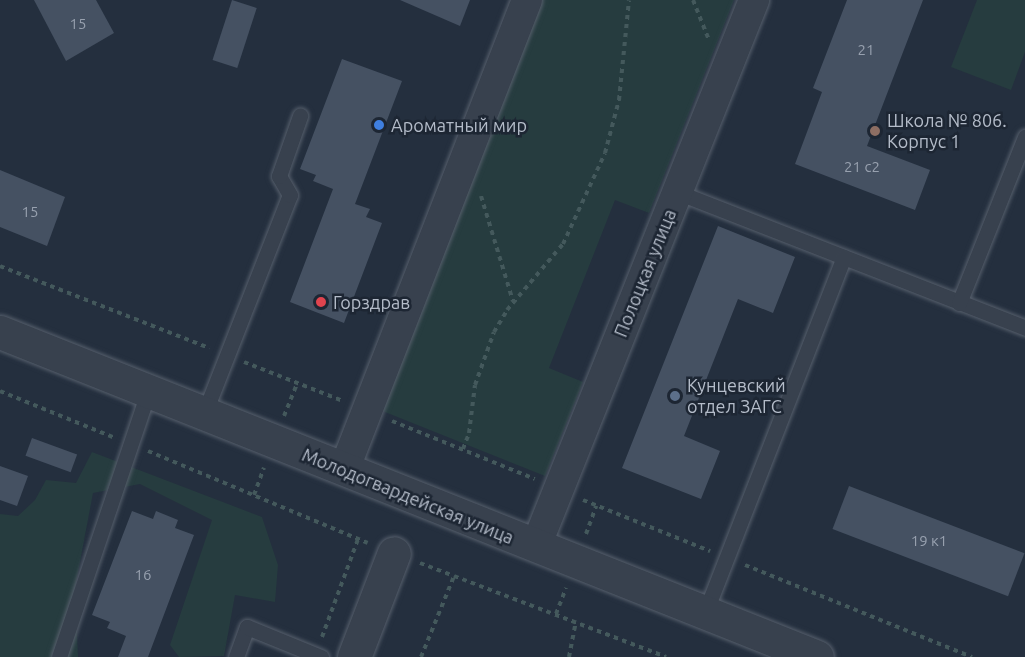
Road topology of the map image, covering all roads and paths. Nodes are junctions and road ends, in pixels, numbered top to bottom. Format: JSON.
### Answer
{"nodes":[{"id":1,"x":527,"y":0,"type":"edge"},
{"id":2,"x":629,"y":0,"type":"edge"},
{"id":3,"x":693,"y":0,"type":"edge"},
{"id":4,"x":754,"y":0,"type":"edge"},
{"id":5,"x":711,"y":48,"type":"dead end"},
{"id":6,"x":300,"y":116,"type":"dead end"},
{"id":7,"x":1025,"y":137,"type":"edge"},
{"id":8,"x":469,"y":155,"type":"junction"},
{"id":9,"x":677,"y":192,"type":"junction"},
{"id":10,"x":844,"y":257,"type":"junction"},
{"id":11,"x":0,"y":266,"type":"edge"},
{"id":12,"x":513,"y":301,"type":"junction"},
{"id":13,"x":959,"y":303,"type":"junction"},
{"id":14,"x":1025,"y":328,"type":"edge"},
{"id":15,"x":0,"y":332,"type":"edge"},
{"id":16,"x":226,"y":355,"type":"junction"},
{"id":17,"x":0,"y":391,"type":"edge"},
{"id":18,"x":148,"y":392,"type":"junction"},
{"id":19,"x":337,"y":399,"type":"dead end"},
{"id":20,"x":367,"y":411,"type":"junction"},
{"id":21,"x":204,"y":414,"type":"junction"},
{"id":22,"x":130,"y":443,"type":"junction"},
{"id":23,"x":464,"y":449,"type":"junction"},
{"id":24,"x":344,"y":470,"type":"junction"},
{"id":25,"x":558,"y":489,"type":"junction"},
{"id":26,"x":536,"y":546,"type":"junction"},
{"id":27,"x":393,"y":553,"type":"dead end"},
{"id":28,"x":727,"y":557,"type":"junction"},
{"id":29,"x":705,"y":613,"type":"junction"},
{"id":30,"x":576,"y":622,"type":"junction"},
{"id":31,"x":783,"y":651,"type":"edge"},
{"id":32,"x":318,"y":656,"type":"edge"},
{"id":33,"x":60,"y":657,"type":"edge"},
{"id":34,"x":236,"y":657,"type":"edge"},
{"id":35,"x":354,"y":657,"type":"edge"},
{"id":36,"x":421,"y":657,"type":"edge"},
{"id":37,"x":569,"y":657,"type":"edge"},
{"id":38,"x":666,"y":657,"type":"edge"},
{"id":39,"x":817,"y":657,"type":"edge"},
{"id":40,"x":972,"y":657,"type":"edge"}],
"edges":[{"from":1,"to":8,"type":"street"},
{"from":2,"to":12,"type":"path"},
{"from":3,"to":5,"type":"path"},
{"from":4,"to":9,"type":"street","name":"Полоцкая улица"},
{"from":6,"to":16,"type":"lane"},
{"from":7,"to":13,"type":"lane"},
{"from":8,"to":12,"type":"path"},
{"from":8,"to":20,"type":"street"},
{"from":9,"to":10,"type":"lane"},
{"from":9,"to":25,"type":"street","name":"Полоцкая улица"},
{"from":10,"to":13,"type":"lane"},
{"from":10,"to":28,"type":"lane"},
{"from":11,"to":16,"type":"path"},
{"from":12,"to":23,"type":"path"},
{"from":13,"to":14,"type":"lane"},
{"from":15,"to":18,"type":"street","name":"Молодогвардейская улица"},
{"from":16,"to":19,"type":"path"},
{"from":16,"to":21,"type":"lane"},
{"from":17,"to":22,"type":"path"},
{"from":18,"to":21,"type":"street","name":"Молодогвардейская улица"},
{"from":18,"to":22,"type":"lane"},
{"from":20,"to":23,"type":"path"},
{"from":20,"to":24,"type":"street"},
{"from":21,"to":24,"type":"street","name":"Молодогвардейская улица"},
{"from":22,"to":32,"type":"path"},
{"from":22,"to":33,"type":"lane"},
{"from":23,"to":25,"type":"path"},
{"from":24,"to":26,"type":"street","name":"Молодогвардейская улица"},
{"from":25,"to":26,"type":"street","name":"Полоцкая улица"},
{"from":25,"to":28,"type":"path"},
{"from":26,"to":29,"type":"street","name":"Молодогвардейская улица"},
{"from":27,"to":35,"type":"street"},
{"from":28,"to":29,"type":"lane"},
{"from":28,"to":40,"type":"path"},
{"from":29,"to":31,"type":"street","name":"Молодогвардейская улица"},
{"from":30,"to":36,"type":"path"},
{"from":30,"to":37,"type":"path"},
{"from":30,"to":38,"type":"path"},
{"from":31,"to":39,"type":"street","name":"Молодогвардейская улица"},
{"from":32,"to":34,"type":"lane"}]}
